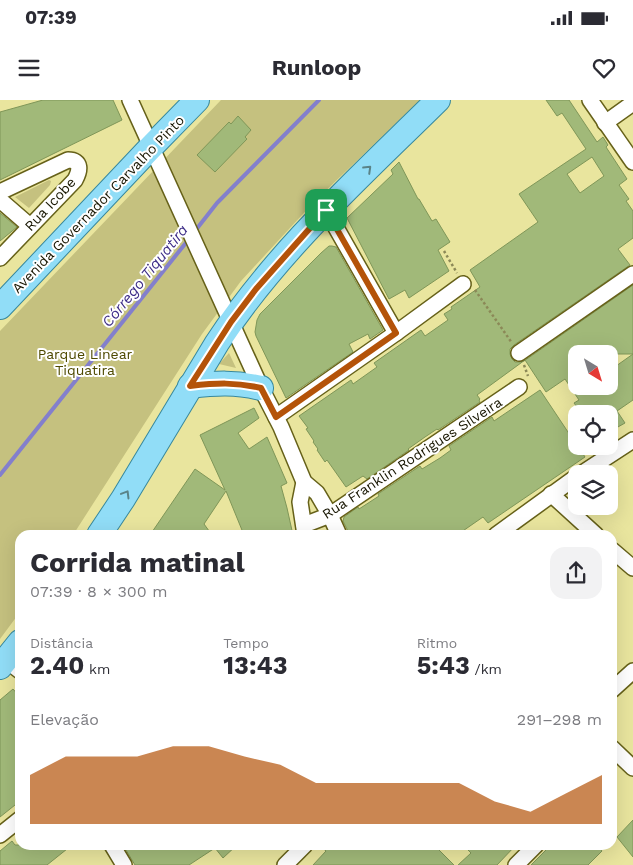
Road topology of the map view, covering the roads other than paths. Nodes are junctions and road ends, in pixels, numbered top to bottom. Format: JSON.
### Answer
{"nodes":[{"id":1,"x":130,"y":100,"type":"edge"},
{"id":2,"x":197,"y":100,"type":"edge"},
{"id":3,"x":438,"y":100,"type":"edge"},
{"id":4,"x":590,"y":100,"type":"edge"},
{"id":5,"x":633,"y":103,"type":"edge"},
{"id":6,"x":605,"y":123,"type":"junction"},
{"id":7,"x":152,"y":146,"type":"junction"},
{"id":8,"x":633,"y":162,"type":"edge"},
{"id":9,"x":0,"y":192,"type":"edge"},
{"id":10,"x":0,"y":200,"type":"edge"},
{"id":11,"x":326,"y":210,"type":"junction"},
{"id":12,"x":30,"y":226,"type":"junction"},
{"id":13,"x":0,"y":258,"type":"edge"},
{"id":14,"x":633,"y":274,"type":"edge"},
{"id":15,"x":463,"y":284,"type":"road end"},
{"id":16,"x":0,"y":307,"type":"edge"},
{"id":17,"x":231,"y":322,"type":"junction"},
{"id":18,"x":396,"y":333,"type":"junction"},
{"id":19,"x":518,"y":353,"type":"road end"},
{"id":20,"x":190,"y":386,"type":"junction"},
{"id":21,"x":519,"y":387,"type":"road end"},
{"id":22,"x":261,"y":388,"type":"junction"},
{"id":23,"x":276,"y":417,"type":"junction"},
{"id":24,"x":633,"y":440,"type":"edge"},
{"id":25,"x":595,"y":465,"type":"edge"},
{"id":26,"x":304,"y":482,"type":"junction"},
{"id":27,"x":568,"y":482,"type":"edge"},
{"id":28,"x":551,"y":494,"type":"junction"},
{"id":29,"x":330,"y":515,"type":"junction"},
{"id":30,"x":102,"y":530,"type":"edge"},
{"id":31,"x":305,"y":530,"type":"edge"},
{"id":32,"x":337,"y":530,"type":"edge"},
{"id":33,"x":503,"y":530,"type":"edge"},
{"id":34,"x":591,"y":530,"type":"edge"},
{"id":35,"x":617,"y":554,"type":"edge"},
{"id":36,"x":633,"y":568,"type":"edge"},
{"id":37,"x":633,"y":671,"type":"edge"},
{"id":38,"x":617,"y":685,"type":"edge"},
{"id":39,"x":15,"y":823,"type":"edge"},
{"id":40,"x":0,"y":835,"type":"edge"},
{"id":41,"x":115,"y":850,"type":"edge"},
{"id":42,"x":300,"y":850,"type":"edge"},
{"id":43,"x":531,"y":850,"type":"edge"},
{"id":44,"x":124,"y":865,"type":"edge"},
{"id":45,"x":285,"y":865,"type":"edge"},
{"id":46,"x":516,"y":865,"type":"edge"}],
"edges":[{"from":1,"to":7,"type":"street"},
{"from":2,"to":7,"type":"main road","name":"Avenida Governador Carvalho Pinto"},
{"from":11,"to":3,"type":"main road","one_way":true},
{"from":4,"to":6,"type":"street"},
{"from":5,"to":6,"type":"street"},
{"from":6,"to":8,"type":"street"},
{"from":7,"to":16,"type":"main road","name":"Avenida Governador Carvalho Pinto"},
{"from":7,"to":17,"type":"street"},
{"from":9,"to":12,"type":"street","name":"Rua Icobe"},
{"from":10,"to":12,"type":"street"},
{"from":11,"to":17,"type":"main road"},
{"from":11,"to":18,"type":"street"},
{"from":12,"to":13,"type":"street","name":"Rua Icobe"},
{"from":14,"to":19,"type":"street"},
{"from":15,"to":18,"type":"street"},
{"from":17,"to":20,"type":"main road"},
{"from":17,"to":22,"type":"street"},
{"from":18,"to":23,"type":"street"},
{"from":20,"to":22,"type":"main road"},
{"from":30,"to":20,"type":"main road","one_way":true},
{"from":21,"to":29,"type":"street","name":"Rua Franklin Rodrigues Silveira"},
{"from":22,"to":23,"type":"street"},
{"from":23,"to":26,"type":"street"},
{"from":24,"to":25,"type":"street"},
{"from":26,"to":29,"type":"street"},
{"from":26,"to":31,"type":"street"},
{"from":27,"to":28,"type":"street"},
{"from":28,"to":33,"type":"street"},
{"from":28,"to":34,"type":"street"},
{"from":29,"to":31,"type":"street","name":"Rua Franklin Rodrigues Silveira"},
{"from":29,"to":32,"type":"street"},
{"from":35,"to":36,"type":"street"},
{"from":37,"to":38,"type":"street"},
{"from":39,"to":40,"type":"street"},
{"from":41,"to":44,"type":"street"},
{"from":42,"to":45,"type":"street"},
{"from":43,"to":46,"type":"street"}]}
